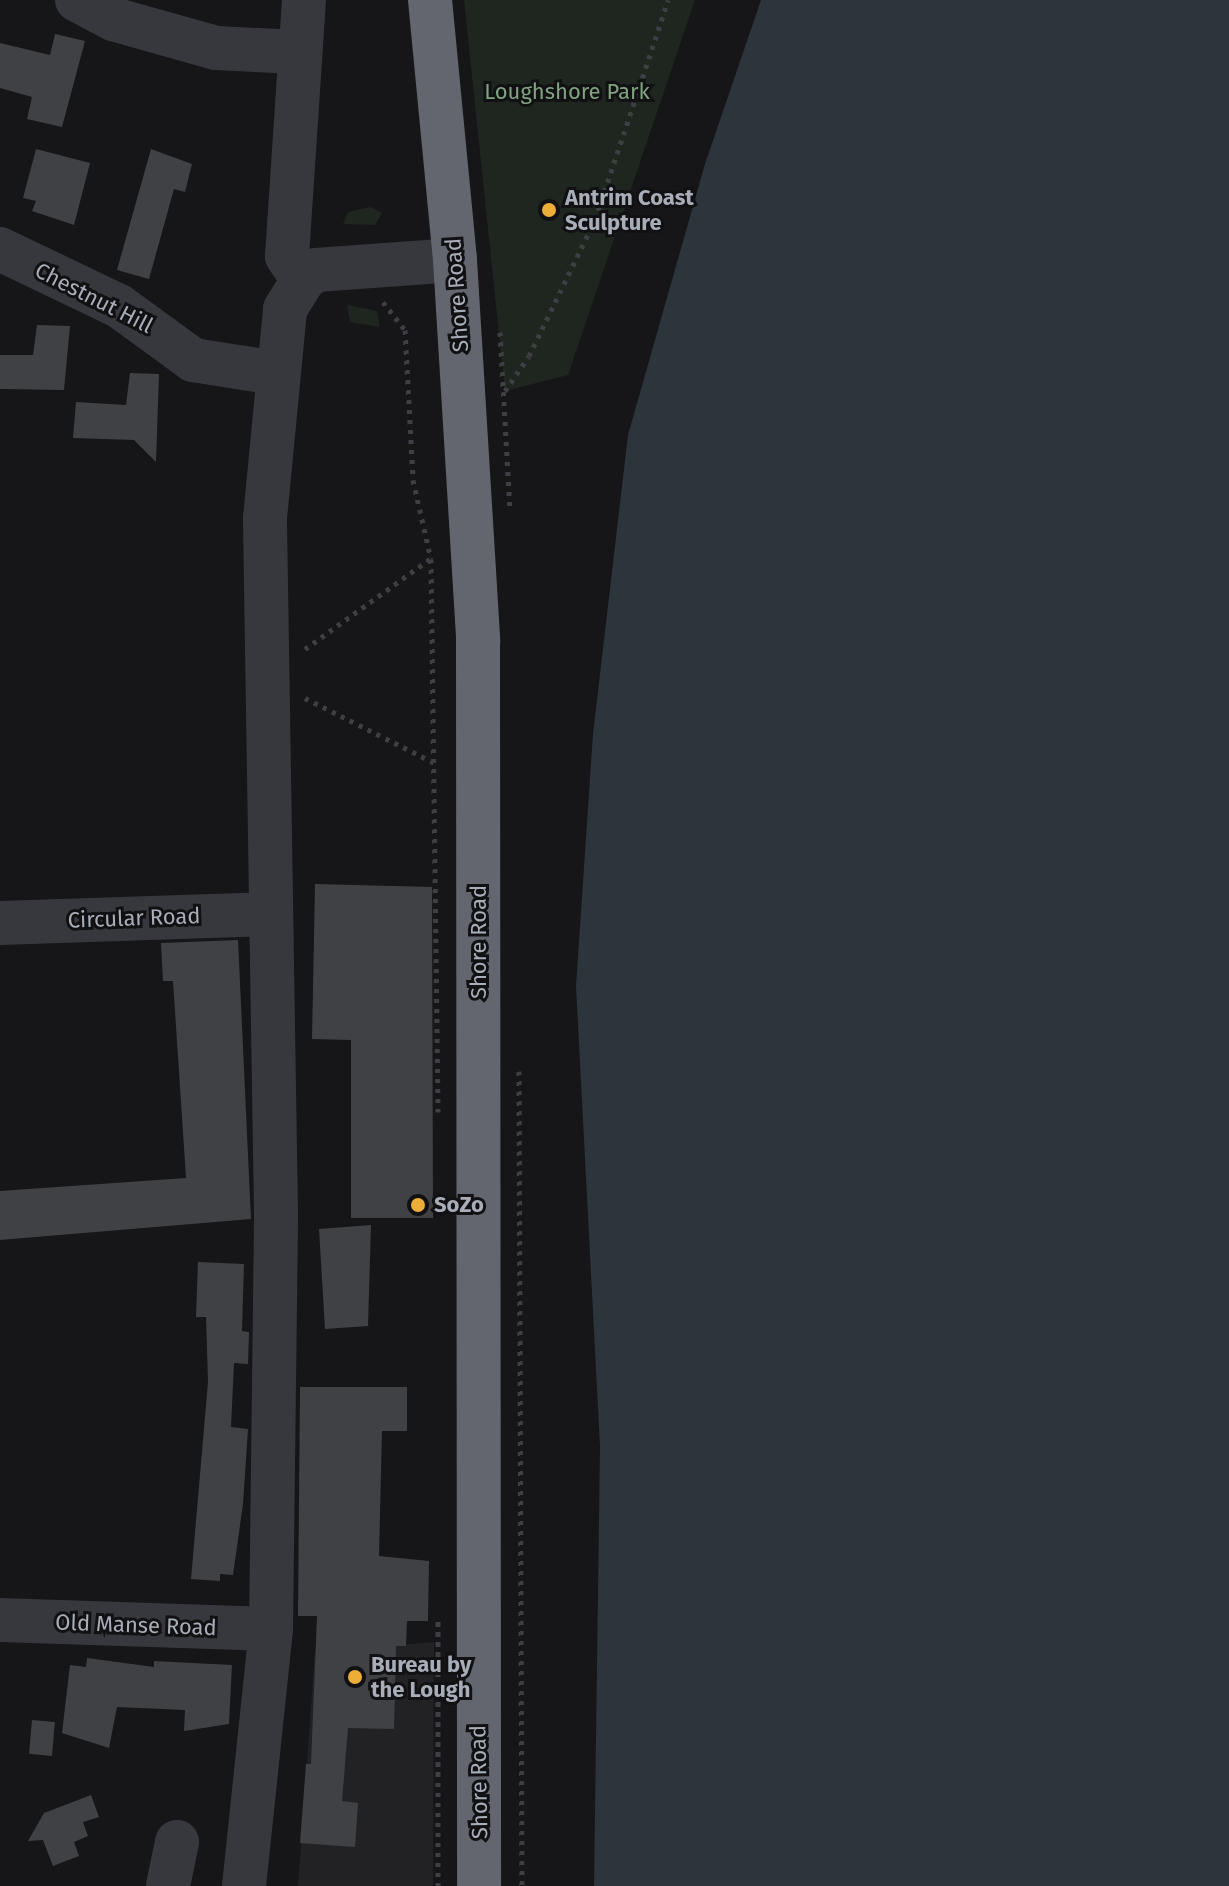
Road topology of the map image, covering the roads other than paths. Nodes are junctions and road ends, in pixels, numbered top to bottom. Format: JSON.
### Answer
{"nodes":[{"id":1,"x":77,"y":0,"type":"edge"},
{"id":2,"x":304,"y":0,"type":"edge"},
{"id":3,"x":430,"y":0,"type":"edge"},
{"id":4,"x":298,"y":52,"type":"junction"},
{"id":5,"x":0,"y":249,"type":"edge"},
{"id":6,"x":455,"y":260,"type":"junction"},
{"id":7,"x":303,"y":280,"type":"junction"},
{"id":8,"x":276,"y":373,"type":"junction"},
{"id":9,"x":269,"y":914,"type":"junction"},
{"id":10,"x":0,"y":923,"type":"edge"},
{"id":11,"x":0,"y":1620,"type":"edge"},
{"id":12,"x":271,"y":1629,"type":"junction"},
{"id":13,"x":177,"y":1842,"type":"dead end"},
{"id":14,"x":168,"y":1886,"type":"edge"},
{"id":15,"x":244,"y":1886,"type":"edge"},
{"id":16,"x":479,"y":1886,"type":"edge"}],
"edges":[{"from":1,"to":4,"type":"street"},
{"from":2,"to":4,"type":"street"},
{"from":3,"to":6,"type":"highway","name":"Shore Road"},
{"from":4,"to":7,"type":"street"},
{"from":5,"to":8,"type":"street","name":"Chestnut Hill"},
{"from":6,"to":7,"type":"street"},
{"from":6,"to":16,"type":"highway","name":"Shore Road"},
{"from":7,"to":8,"type":"street"},
{"from":8,"to":9,"type":"street"},
{"from":9,"to":10,"type":"street","name":"Circular Road"},
{"from":9,"to":12,"type":"street"},
{"from":11,"to":12,"type":"street","name":"Old Manse Road"},
{"from":12,"to":15,"type":"street"},
{"from":13,"to":14,"type":"street"}]}
